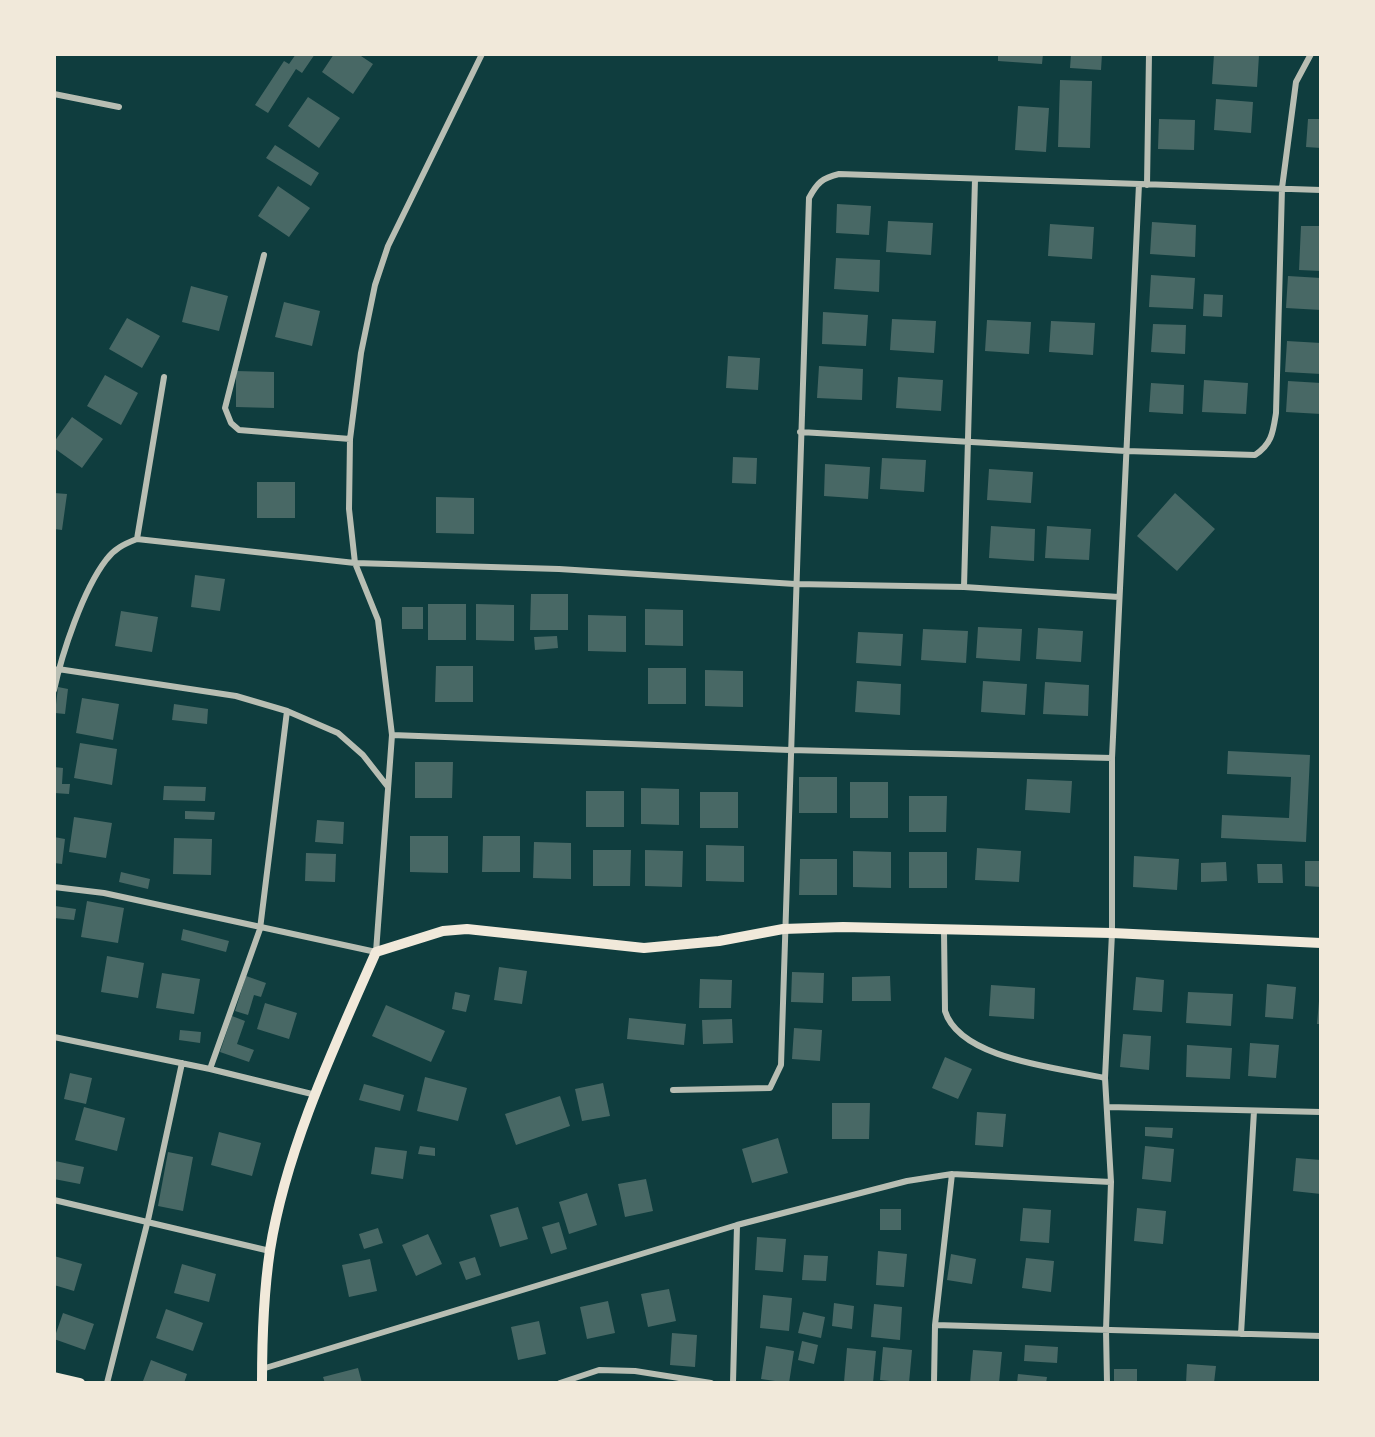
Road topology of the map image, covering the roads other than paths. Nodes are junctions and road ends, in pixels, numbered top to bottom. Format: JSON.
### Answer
{"nodes":[{"id":1,"x":482,"y":54,"type":"edge"},
{"id":2,"x":1149,"y":54,"type":"edge"},
{"id":3,"x":1311,"y":54,"type":"edge"},
{"id":4,"x":54,"y":94,"type":"edge"},
{"id":5,"x":119,"y":107,"type":"dead end"},
{"id":6,"x":975,"y":179,"type":"junction"},
{"id":7,"x":1138,"y":184,"type":"junction"},
{"id":8,"x":1147,"y":185,"type":"junction"},
{"id":9,"x":1281,"y":189,"type":"junction"},
{"id":10,"x":1321,"y":190,"type":"edge"},
{"id":11,"x":264,"y":255,"type":"dead end"},
{"id":12,"x":164,"y":377,"type":"dead end"},
{"id":13,"x":800,"y":432,"type":"junction"},
{"id":14,"x":350,"y":439,"type":"junction"},
{"id":15,"x":968,"y":442,"type":"junction"},
{"id":16,"x":1126,"y":451,"type":"junction"},
{"id":17,"x":136,"y":539,"type":"junction"},
{"id":18,"x":355,"y":563,"type":"junction"},
{"id":19,"x":795,"y":584,"type":"junction"},
{"id":20,"x":964,"y":587,"type":"junction"},
{"id":21,"x":1119,"y":597,"type":"junction"},
{"id":22,"x":58,"y":669,"type":"junction"},
{"id":23,"x":54,"y":690,"type":"edge"},
{"id":24,"x":287,"y":711,"type":"junction"},
{"id":25,"x":392,"y":735,"type":"junction"},
{"id":26,"x":790,"y":750,"type":"junction"},
{"id":27,"x":1112,"y":758,"type":"junction"},
{"id":28,"x":388,"y":787,"type":"junction"},
{"id":29,"x":54,"y":887,"type":"edge"},
{"id":30,"x":260,"y":929,"type":"junction"},
{"id":31,"x":783,"y":929,"type":"junction"},
{"id":32,"x":944,"y":931,"type":"junction"},
{"id":33,"x":1112,"y":933,"type":"junction"},
{"id":34,"x":1321,"y":942,"type":"edge"},
{"id":35,"x":376,"y":952,"type":"junction"},
{"id":36,"x":54,"y":1037,"type":"edge"},
{"id":37,"x":182,"y":1063,"type":"junction"},
{"id":38,"x":210,"y":1069,"type":"junction"},
{"id":39,"x":1105,"y":1078,"type":"junction"},
{"id":40,"x":673,"y":1090,"type":"dead end"},
{"id":41,"x":316,"y":1095,"type":"junction"},
{"id":42,"x":1108,"y":1107,"type":"junction"},
{"id":43,"x":1254,"y":1111,"type":"junction"},
{"id":44,"x":1321,"y":1112,"type":"edge"},
{"id":45,"x":952,"y":1174,"type":"junction"},
{"id":46,"x":1111,"y":1182,"type":"junction"},
{"id":47,"x":54,"y":1200,"type":"edge"},
{"id":48,"x":148,"y":1220,"type":"junction"},
{"id":49,"x":737,"y":1225,"type":"junction"},
{"id":50,"x":270,"y":1251,"type":"junction"},
{"id":51,"x":935,"y":1325,"type":"junction"},
{"id":52,"x":1106,"y":1330,"type":"junction"},
{"id":53,"x":1241,"y":1334,"type":"junction"},
{"id":54,"x":1321,"y":1336,"type":"edge"},
{"id":55,"x":262,"y":1369,"type":"junction"},
{"id":56,"x":54,"y":1377,"type":"edge"},
{"id":57,"x":80,"y":1383,"type":"edge"},
{"id":58,"x":107,"y":1383,"type":"edge"},
{"id":59,"x":262,"y":1383,"type":"edge"},
{"id":60,"x":560,"y":1383,"type":"edge"},
{"id":61,"x":711,"y":1383,"type":"edge"},
{"id":62,"x":733,"y":1383,"type":"edge"},
{"id":63,"x":934,"y":1383,"type":"edge"},
{"id":64,"x":1107,"y":1383,"type":"edge"}],
"edges":[{"from":1,"to":14,"type":"street"},
{"from":2,"to":8,"type":"street"},
{"from":3,"to":9,"type":"street"},
{"from":4,"to":5,"type":"street"},
{"from":6,"to":7,"type":"street"},
{"from":6,"to":13,"type":"street"},
{"from":6,"to":15,"type":"street"},
{"from":7,"to":8,"type":"street"},
{"from":7,"to":16,"type":"street"},
{"from":8,"to":9,"type":"street"},
{"from":9,"to":10,"type":"street"},
{"from":9,"to":16,"type":"street"},
{"from":11,"to":14,"type":"street"},
{"from":12,"to":17,"type":"street"},
{"from":13,"to":15,"type":"street"},
{"from":13,"to":19,"type":"street"},
{"from":14,"to":18,"type":"street"},
{"from":15,"to":16,"type":"street"},
{"from":15,"to":20,"type":"street"},
{"from":16,"to":21,"type":"street"},
{"from":17,"to":18,"type":"street"},
{"from":17,"to":22,"type":"street"},
{"from":18,"to":19,"type":"street"},
{"from":18,"to":25,"type":"street"},
{"from":19,"to":20,"type":"street"},
{"from":19,"to":26,"type":"street"},
{"from":20,"to":21,"type":"street"},
{"from":21,"to":27,"type":"street"},
{"from":22,"to":23,"type":"street"},
{"from":22,"to":24,"type":"street"},
{"from":24,"to":28,"type":"street"},
{"from":24,"to":30,"type":"street"},
{"from":25,"to":26,"type":"street"},
{"from":25,"to":28,"type":"street"},
{"from":26,"to":27,"type":"street"},
{"from":26,"to":31,"type":"street"},
{"from":27,"to":33,"type":"street"},
{"from":28,"to":35,"type":"street"},
{"from":29,"to":30,"type":"street"},
{"from":30,"to":35,"type":"street"},
{"from":30,"to":38,"type":"street"},
{"from":31,"to":32,"type":"main road"},
{"from":31,"to":35,"type":"main road"},
{"from":31,"to":40,"type":"street"},
{"from":32,"to":33,"type":"main road"},
{"from":32,"to":39,"type":"street"},
{"from":33,"to":34,"type":"main road"},
{"from":33,"to":39,"type":"street"},
{"from":35,"to":41,"type":"main road"},
{"from":36,"to":37,"type":"street"},
{"from":37,"to":38,"type":"street"},
{"from":37,"to":48,"type":"street"},
{"from":38,"to":41,"type":"street"},
{"from":39,"to":42,"type":"street"},
{"from":41,"to":50,"type":"main road"},
{"from":42,"to":43,"type":"street"},
{"from":42,"to":46,"type":"street"},
{"from":43,"to":44,"type":"street"},
{"from":43,"to":53,"type":"street"},
{"from":45,"to":46,"type":"street"},
{"from":45,"to":49,"type":"street"},
{"from":45,"to":51,"type":"street"},
{"from":46,"to":52,"type":"street"},
{"from":47,"to":48,"type":"street"},
{"from":48,"to":50,"type":"street"},
{"from":48,"to":58,"type":"street"},
{"from":49,"to":55,"type":"street"},
{"from":49,"to":62,"type":"street"},
{"from":50,"to":55,"type":"main road"},
{"from":51,"to":52,"type":"street"},
{"from":51,"to":63,"type":"street"},
{"from":52,"to":53,"type":"street"},
{"from":52,"to":64,"type":"street"},
{"from":53,"to":54,"type":"street"},
{"from":55,"to":59,"type":"main road"},
{"from":56,"to":57,"type":"main road"},
{"from":60,"to":61,"type":"street"}]}
